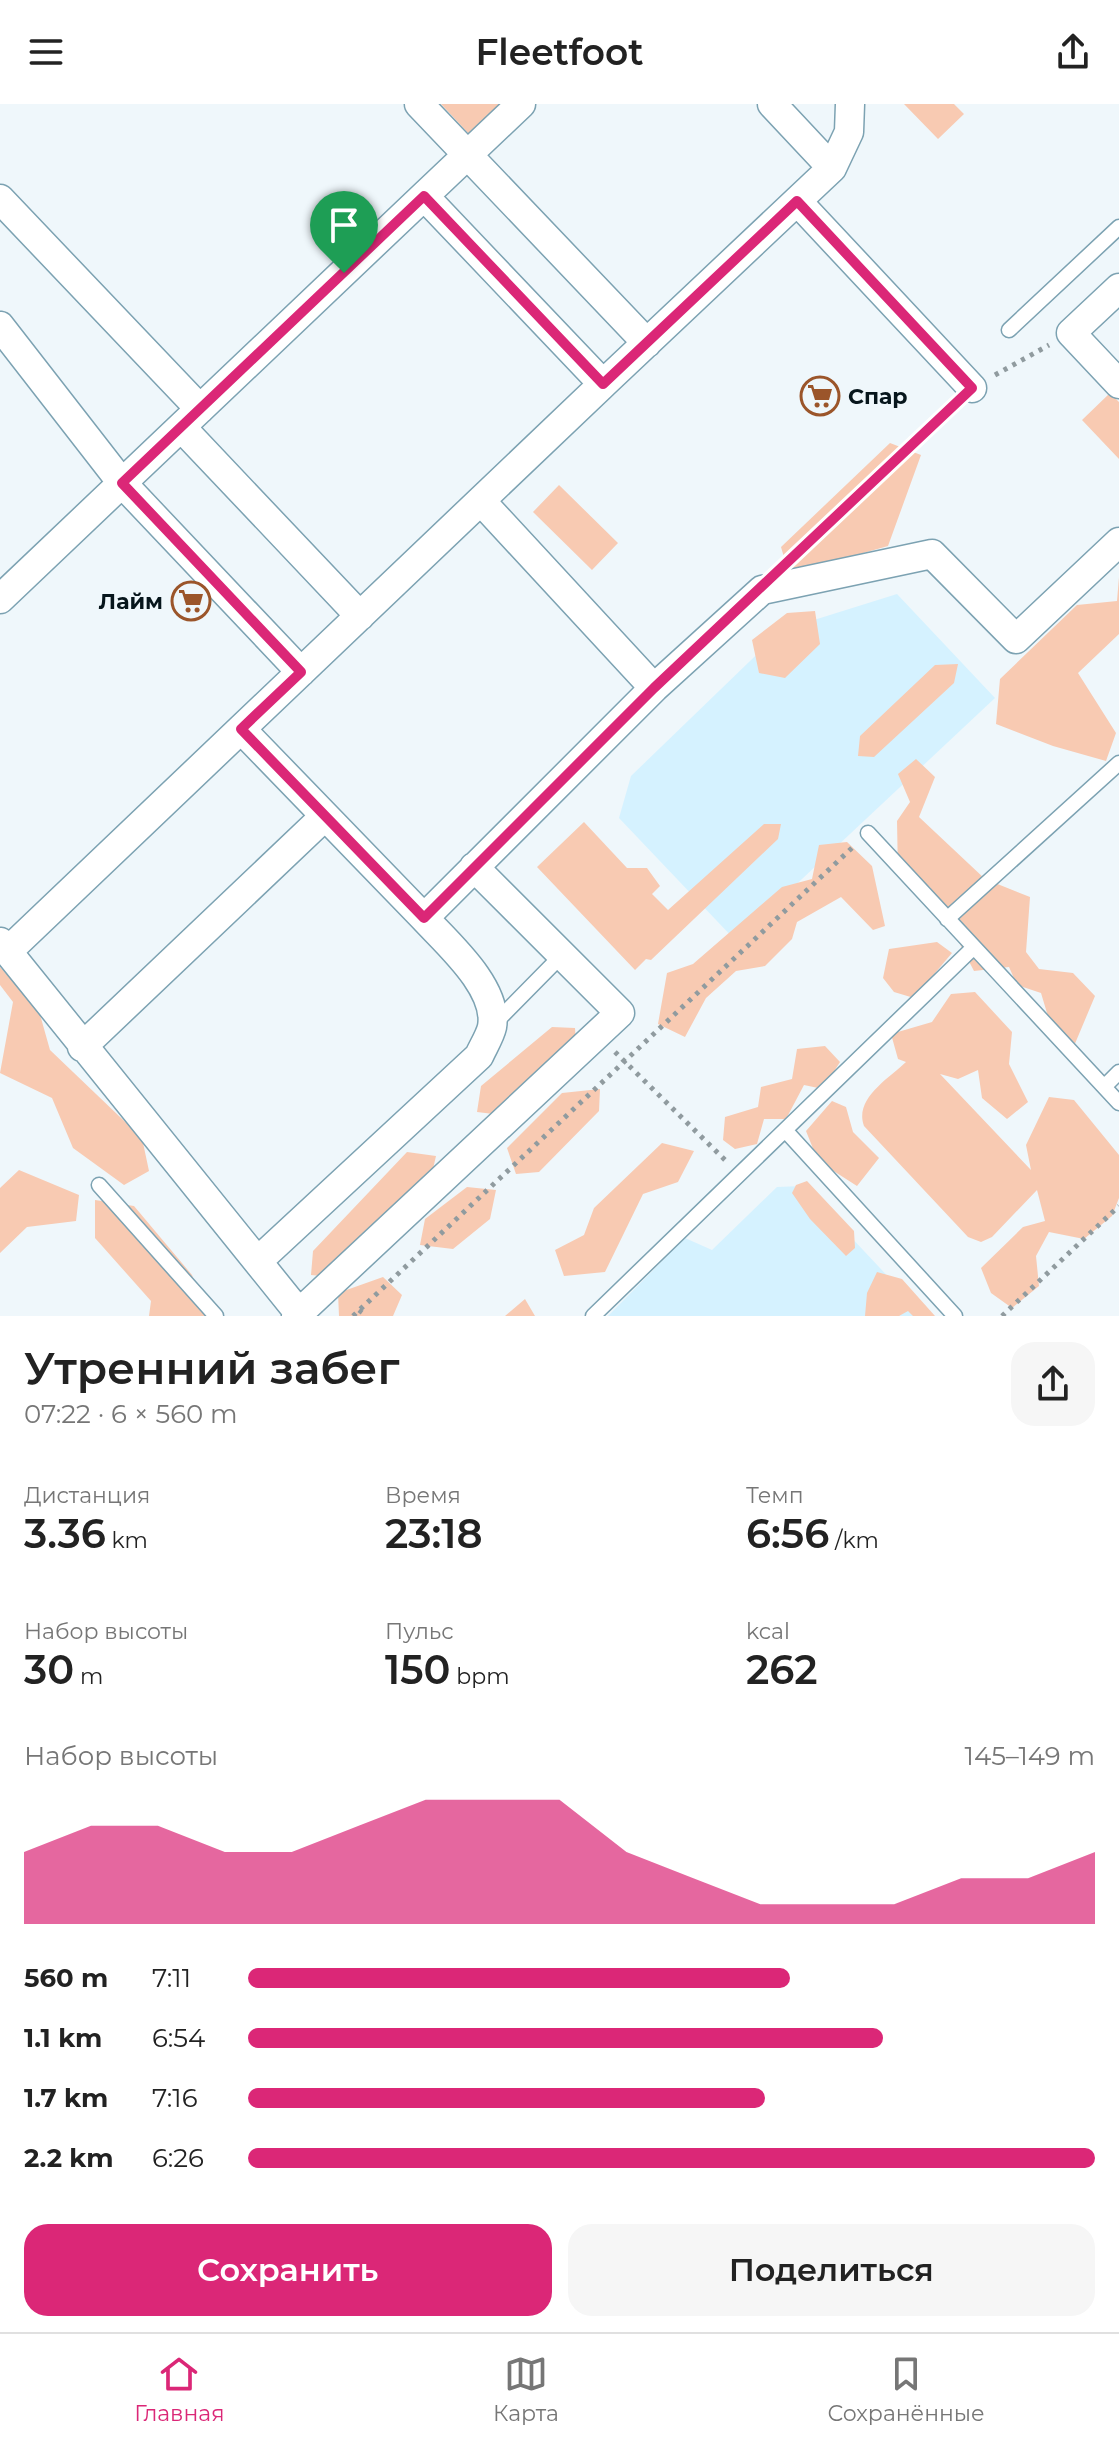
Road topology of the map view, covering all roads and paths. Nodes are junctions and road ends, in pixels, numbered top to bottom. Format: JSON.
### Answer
{"nodes":[{"id":1,"x":419,"y":104,"type":"edge"},
{"id":2,"x":521,"y":104,"type":"edge"},
{"id":3,"x":772,"y":104,"type":"edge"},
{"id":4,"x":850,"y":104,"type":"edge"},
{"id":5,"x":468,"y":155,"type":"junction"},
{"id":6,"x":832,"y":168,"type":"junction"},
{"id":7,"x":424,"y":196,"type":"junction"},
{"id":8,"x":0,"y":199,"type":"edge"},
{"id":9,"x":797,"y":201,"type":"junction"},
{"id":10,"x":1119,"y":227,"type":"edge"},
{"id":11,"x":1119,"y":288,"type":"edge"},
{"id":12,"x":0,"y":326,"type":"edge"},
{"id":13,"x":1009,"y":330,"type":"dead end"},
{"id":14,"x":1071,"y":333,"type":"junction"},
{"id":15,"x":647,"y":343,"type":"junction"},
{"id":16,"x":603,"y":384,"type":"junction"},
{"id":17,"x":1119,"y":384,"type":"edge"},
{"id":18,"x":972,"y":388,"type":"junction"},
{"id":19,"x":190,"y":418,"type":"junction"},
{"id":20,"x":122,"y":483,"type":"junction"},
{"id":21,"x":481,"y":501,"type":"junction"},
{"id":22,"x":1119,"y":542,"type":"edge"},
{"id":23,"x":795,"y":558,"type":"dead end"},
{"id":24,"x":0,"y":599,"type":"edge"},
{"id":25,"x":360,"y":616,"type":"junction"},
{"id":26,"x":301,"y":672,"type":"junction"},
{"id":27,"x":654,"y":688,"type":"junction"},
{"id":28,"x":241,"y":729,"type":"junction"},
{"id":29,"x":1119,"y":763,"type":"edge"},
{"id":30,"x":325,"y":816,"type":"junction"},
{"id":31,"x":868,"y":833,"type":"joint"},
{"id":32,"x":474,"y":867,"type":"junction"},
{"id":33,"x":424,"y":918,"type":"junction"},
{"id":34,"x":947,"y":919,"type":"junction"},
{"id":35,"x":4,"y":946,"type":"edge"},
{"id":36,"x":974,"y":947,"type":"junction"},
{"id":37,"x":562,"y":955,"type":"junction"},
{"id":38,"x":492,"y":1026,"type":"junction"},
{"id":39,"x":598,"y":1034,"type":"junction"},
{"id":40,"x":82,"y":1047,"type":"junction"},
{"id":41,"x":623,"y":1061,"type":"junction"},
{"id":42,"x":1119,"y":1072,"type":"edge"},
{"id":43,"x":1105,"y":1086,"type":"junction"},
{"id":44,"x":1119,"y":1103,"type":"edge"},
{"id":45,"x":785,"y":1130,"type":"junction"},
{"id":46,"x":740,"y":1175,"type":"junction"},
{"id":47,"x":99,"y":1185,"type":"dead end"},
{"id":48,"x":1119,"y":1206,"type":"edge"},
{"id":49,"x":259,"y":1260,"type":"junction"},
{"id":50,"x":359,"y":1310,"type":"junction"},
{"id":51,"x":298,"y":1314,"type":"edge"},
{"id":52,"x":216,"y":1316,"type":"edge"},
{"id":53,"x":353,"y":1316,"type":"edge"},
{"id":54,"x":367,"y":1316,"type":"edge"},
{"id":55,"x":593,"y":1316,"type":"edge"},
{"id":56,"x":955,"y":1316,"type":"edge"},
{"id":57,"x":1002,"y":1316,"type":"edge"}],
"edges":[{"from":1,"to":5,"type":"street"},
{"from":2,"to":5,"type":"street"},
{"from":3,"to":6,"type":"street"},
{"from":4,"to":6,"type":"street"},
{"from":5,"to":7,"type":"street"},
{"from":5,"to":15,"type":"street"},
{"from":6,"to":9,"type":"street"},
{"from":7,"to":16,"type":"street"},
{"from":7,"to":19,"type":"street"},
{"from":8,"to":19,"type":"street"},
{"from":9,"to":15,"type":"street"},
{"from":9,"to":18,"type":"street"},
{"from":10,"to":13,"type":"lane"},
{"from":11,"to":14,"type":"street"},
{"from":12,"to":20,"type":"street"},
{"from":14,"to":17,"type":"street"},
{"from":14,"to":18,"type":"path"},
{"from":15,"to":16,"type":"street"},
{"from":16,"to":21,"type":"street"},
{"from":18,"to":23,"type":"path"},
{"from":19,"to":20,"type":"street"},
{"from":19,"to":25,"type":"street"},
{"from":20,"to":24,"type":"street"},
{"from":20,"to":26,"type":"street"},
{"from":21,"to":25,"type":"street"},
{"from":21,"to":27,"type":"street"},
{"from":22,"to":27,"type":"street"},
{"from":25,"to":26,"type":"street"},
{"from":26,"to":28,"type":"street"},
{"from":27,"to":32,"type":"street"},
{"from":28,"to":30,"type":"street"},
{"from":28,"to":35,"type":"street"},
{"from":29,"to":34,"type":"lane"},
{"from":30,"to":33,"type":"street"},
{"from":30,"to":40,"type":"street"},
{"from":31,"to":34,"type":"lane"},
{"from":31,"to":41,"type":"path"},
{"from":32,"to":33,"type":"street"},
{"from":32,"to":37,"type":"street"},
{"from":33,"to":38,"type":"street"},
{"from":34,"to":36,"type":"lane"},
{"from":35,"to":40,"type":"street"},
{"from":36,"to":43,"type":"lane"},
{"from":36,"to":45,"type":"lane"},
{"from":37,"to":38,"type":"lane"},
{"from":37,"to":39,"type":"street"},
{"from":38,"to":49,"type":"street"},
{"from":39,"to":41,"type":"path"},
{"from":39,"to":51,"type":"street"},
{"from":40,"to":49,"type":"street"},
{"from":41,"to":46,"type":"path"},
{"from":41,"to":50,"type":"path"},
{"from":42,"to":43,"type":"lane"},
{"from":43,"to":44,"type":"lane"},
{"from":45,"to":46,"type":"lane"},
{"from":45,"to":56,"type":"lane"},
{"from":46,"to":55,"type":"lane"},
{"from":47,"to":52,"type":"lane"},
{"from":48,"to":57,"type":"path"},
{"from":49,"to":51,"type":"street"},
{"from":50,"to":53,"type":"path"},
{"from":50,"to":54,"type":"path"}]}
